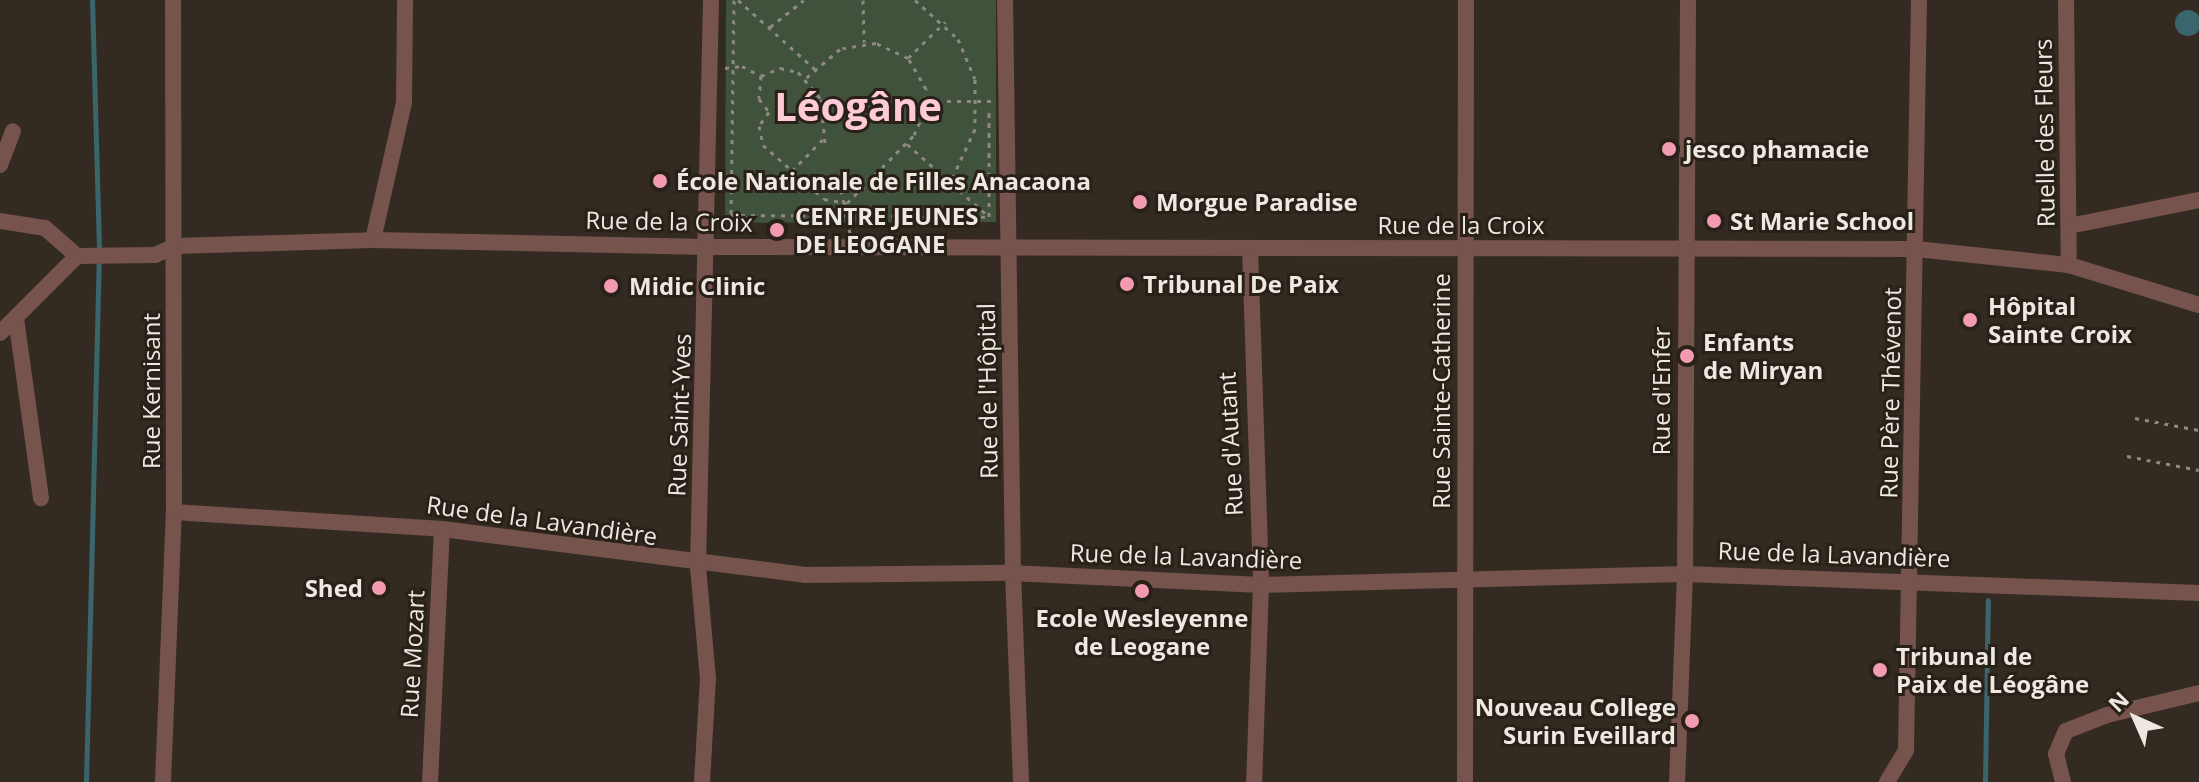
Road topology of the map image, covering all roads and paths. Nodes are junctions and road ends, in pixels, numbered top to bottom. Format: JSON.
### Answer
{"nodes":[{"id":1,"x":173,"y":0,"type":"edge"},
{"id":2,"x":405,"y":0,"type":"edge"},
{"id":3,"x":711,"y":0,"type":"edge"},
{"id":4,"x":736,"y":0,"type":"edge"},
{"id":5,"x":804,"y":0,"type":"edge"},
{"id":6,"x":863,"y":0,"type":"edge"},
{"id":7,"x":915,"y":0,"type":"edge"},
{"id":8,"x":1005,"y":0,"type":"edge"},
{"id":9,"x":1466,"y":0,"type":"edge"},
{"id":10,"x":1688,"y":0,"type":"edge"},
{"id":11,"x":1919,"y":0,"type":"edge"},
{"id":12,"x":2066,"y":0,"type":"edge"},
{"id":13,"x":945,"y":22,"type":"junction"},
{"id":14,"x":769,"y":28,"type":"junction"},
{"id":15,"x":864,"y":42,"type":"junction"},
{"id":16,"x":908,"y":58,"type":"junction"},
{"id":17,"x":733,"y":67,"type":"junction"},
{"id":18,"x":710,"y":69,"type":"junction"},
{"id":19,"x":815,"y":69,"type":"junction"},
{"id":20,"x":761,"y":76,"type":"junction"},
{"id":21,"x":805,"y":79,"type":"junction"},
{"id":22,"x":1007,"y":100,"type":"junction"},
{"id":23,"x":927,"y":101,"type":"junction"},
{"id":24,"x":978,"y":101,"type":"junction"},
{"id":25,"x":13,"y":131,"type":"dead end"},
{"id":26,"x":907,"y":144,"type":"junction"},
{"id":27,"x":0,"y":165,"type":"edge"},
{"id":28,"x":792,"y":171,"type":"junction"},
{"id":29,"x":950,"y":183,"type":"junction"},
{"id":30,"x":841,"y":190,"type":"dead end"},
{"id":31,"x":2199,"y":200,"type":"edge"},
{"id":32,"x":847,"y":203,"type":"junction"},
{"id":33,"x":849,"y":216,"type":"junction"},
{"id":34,"x":989,"y":217,"type":"junction"},
{"id":35,"x":0,"y":221,"type":"edge"},
{"id":36,"x":2069,"y":226,"type":"junction"},
{"id":37,"x":373,"y":240,"type":"junction"},
{"id":38,"x":1009,"y":243,"type":"junction"},
{"id":39,"x":175,"y":246,"type":"junction"},
{"id":40,"x":708,"y":247,"type":"junction"},
{"id":41,"x":851,"y":247,"type":"junction"},
{"id":42,"x":1250,"y":248,"type":"junction"},
{"id":43,"x":1466,"y":249,"type":"junction"},
{"id":44,"x":1916,"y":249,"type":"junction"},
{"id":45,"x":1685,"y":251,"type":"junction"},
{"id":46,"x":93,"y":256,"type":"junction"},
{"id":47,"x":2069,"y":265,"type":"junction"},
{"id":48,"x":2199,"y":305,"type":"edge"},
{"id":49,"x":16,"y":318,"type":"junction"},
{"id":50,"x":0,"y":333,"type":"edge"},
{"id":51,"x":2135,"y":418,"type":"dead end"},
{"id":52,"x":2199,"y":430,"type":"edge"},
{"id":53,"x":2127,"y":456,"type":"dead end"},
{"id":54,"x":2199,"y":470,"type":"edge"},
{"id":55,"x":41,"y":498,"type":"dead end"},
{"id":56,"x":174,"y":512,"type":"junction"},
{"id":57,"x":442,"y":529,"type":"junction"},
{"id":58,"x":698,"y":566,"type":"junction"},
{"id":59,"x":1013,"y":573,"type":"junction"},
{"id":60,"x":1685,"y":574,"type":"junction"},
{"id":61,"x":1911,"y":581,"type":"junction"},
{"id":62,"x":1464,"y":583,"type":"junction"},
{"id":63,"x":1261,"y":585,"type":"junction"},
{"id":64,"x":2199,"y":593,"type":"edge"},
{"id":65,"x":2199,"y":693,"type":"edge"},
{"id":66,"x":163,"y":782,"type":"edge"},
{"id":67,"x":430,"y":782,"type":"edge"},
{"id":68,"x":702,"y":782,"type":"edge"},
{"id":69,"x":1021,"y":782,"type":"edge"},
{"id":70,"x":1254,"y":782,"type":"edge"},
{"id":71,"x":1465,"y":782,"type":"edge"},
{"id":72,"x":1677,"y":782,"type":"edge"},
{"id":73,"x":1887,"y":782,"type":"edge"},
{"id":74,"x":2063,"y":782,"type":"edge"}],
"edges":[{"from":1,"to":39,"type":"street","name":"Rue Kernisant"},
{"from":2,"to":37,"type":"street"},
{"from":3,"to":18,"type":"street","name":"Rue Saint-Yves"},
{"from":4,"to":14,"type":"path"},
{"from":4,"to":17,"type":"path"},
{"from":5,"to":14,"type":"path"},
{"from":6,"to":15,"type":"path"},
{"from":7,"to":13,"type":"path"},
{"from":8,"to":22,"type":"street","name":"Rue de l'Hôpital"},
{"from":9,"to":43,"type":"street","name":"Rue Sainte-Catherine"},
{"from":10,"to":45,"type":"street","name":"Rue d'Enfer"},
{"from":11,"to":44,"type":"street","name":"Rue Père Thévenot"},
{"from":12,"to":36,"type":"street","name":"Ruelle des Fleurs"},
{"from":13,"to":16,"type":"path"},
{"from":13,"to":24,"type":"path"},
{"from":14,"to":19,"type":"path"},
{"from":15,"to":16,"type":"path"},
{"from":15,"to":19,"type":"path"},
{"from":16,"to":23,"type":"path"},
{"from":17,"to":18,"type":"path"},
{"from":17,"to":20,"type":"path"},
{"from":17,"to":33,"type":"path"},
{"from":18,"to":40,"type":"street","name":"Rue Saint-Yves"},
{"from":19,"to":21,"type":"path"},
{"from":20,"to":21,"type":"path"},
{"from":20,"to":28,"type":"path"},
{"from":21,"to":28,"type":"path"},
{"from":22,"to":24,"type":"path"},
{"from":22,"to":38,"type":"street","name":"Rue de l'Hôpital"},
{"from":23,"to":24,"type":"path"},
{"from":23,"to":26,"type":"path"},
{"from":24,"to":29,"type":"path"},
{"from":25,"to":27,"type":"street"},
{"from":26,"to":29,"type":"path"},
{"from":26,"to":32,"type":"path"},
{"from":28,"to":32,"type":"path"},
{"from":29,"to":34,"type":"path"},
{"from":30,"to":32,"type":"path"},
{"from":31,"to":36,"type":"street"},
{"from":32,"to":33,"type":"path"},
{"from":33,"to":34,"type":"path"},
{"from":33,"to":41,"type":"path"},
{"from":34,"to":38,"type":"path"},
{"from":35,"to":46,"type":"street"},
{"from":36,"to":47,"type":"street","name":"Ruelle des Fleurs"},
{"from":37,"to":39,"type":"street","name":"Rue de la Croix"},
{"from":37,"to":40,"type":"street","name":"Rue de la Croix"},
{"from":38,"to":41,"type":"street","name":"Rue de la Croix"},
{"from":38,"to":42,"type":"street","name":"Rue de la Croix"},
{"from":38,"to":59,"type":"street","name":"Rue de l'Hôpital"},
{"from":39,"to":46,"type":"street","name":"Rue de la Croix"},
{"from":39,"to":56,"type":"street","name":"Rue Kernisant"},
{"from":40,"to":41,"type":"street","name":"Rue de la Croix"},
{"from":40,"to":58,"type":"street","name":"Rue Saint-Yves"},
{"from":42,"to":43,"type":"street","name":"Rue de la Croix"},
{"from":42,"to":63,"type":"street","name":"Rue d'Autant"},
{"from":43,"to":45,"type":"street","name":"Rue de la Croix"},
{"from":43,"to":62,"type":"street","name":"Rue Sainte-Catherine"},
{"from":44,"to":45,"type":"street","name":"Rue de la Croix"},
{"from":44,"to":47,"type":"street","name":"Rue de la Croix"},
{"from":44,"to":61,"type":"street","name":"Rue Père Thévenot"},
{"from":45,"to":60,"type":"street","name":"Rue d'Enfer"},
{"from":46,"to":49,"type":"street"},
{"from":47,"to":48,"type":"street","name":"Rue de la Croix"},
{"from":49,"to":50,"type":"street"},
{"from":49,"to":55,"type":"street"},
{"from":51,"to":52,"type":"path"},
{"from":53,"to":54,"type":"path"},
{"from":56,"to":57,"type":"street","name":"Rue de la Lavandière"},
{"from":56,"to":66,"type":"street","name":"Rue Kernisant"},
{"from":57,"to":58,"type":"street","name":"Rue de la Lavandière"},
{"from":57,"to":67,"type":"street","name":"Rue Mozart"},
{"from":58,"to":59,"type":"street","name":"Rue de la Lavandière"},
{"from":58,"to":68,"type":"street","name":"Rue Saint-Yves"},
{"from":59,"to":63,"type":"street","name":"Rue de la Lavandière"},
{"from":59,"to":69,"type":"street","name":"Rue de l'Hôpital"},
{"from":60,"to":61,"type":"street","name":"Rue de la Lavandière"},
{"from":60,"to":62,"type":"street","name":"Rue de la Lavandière"},
{"from":60,"to":72,"type":"street","name":"Rue d'Enfer"},
{"from":61,"to":64,"type":"street","name":"Rue de la Lavandière"},
{"from":61,"to":73,"type":"street","name":"Rue Père Thévenot"},
{"from":62,"to":63,"type":"street","name":"Rue de la Lavandière"},
{"from":62,"to":71,"type":"street","name":"Rue Sainte-Catherine"},
{"from":63,"to":70,"type":"street","name":"Rue d'Autant"},
{"from":65,"to":74,"type":"street"}]}
